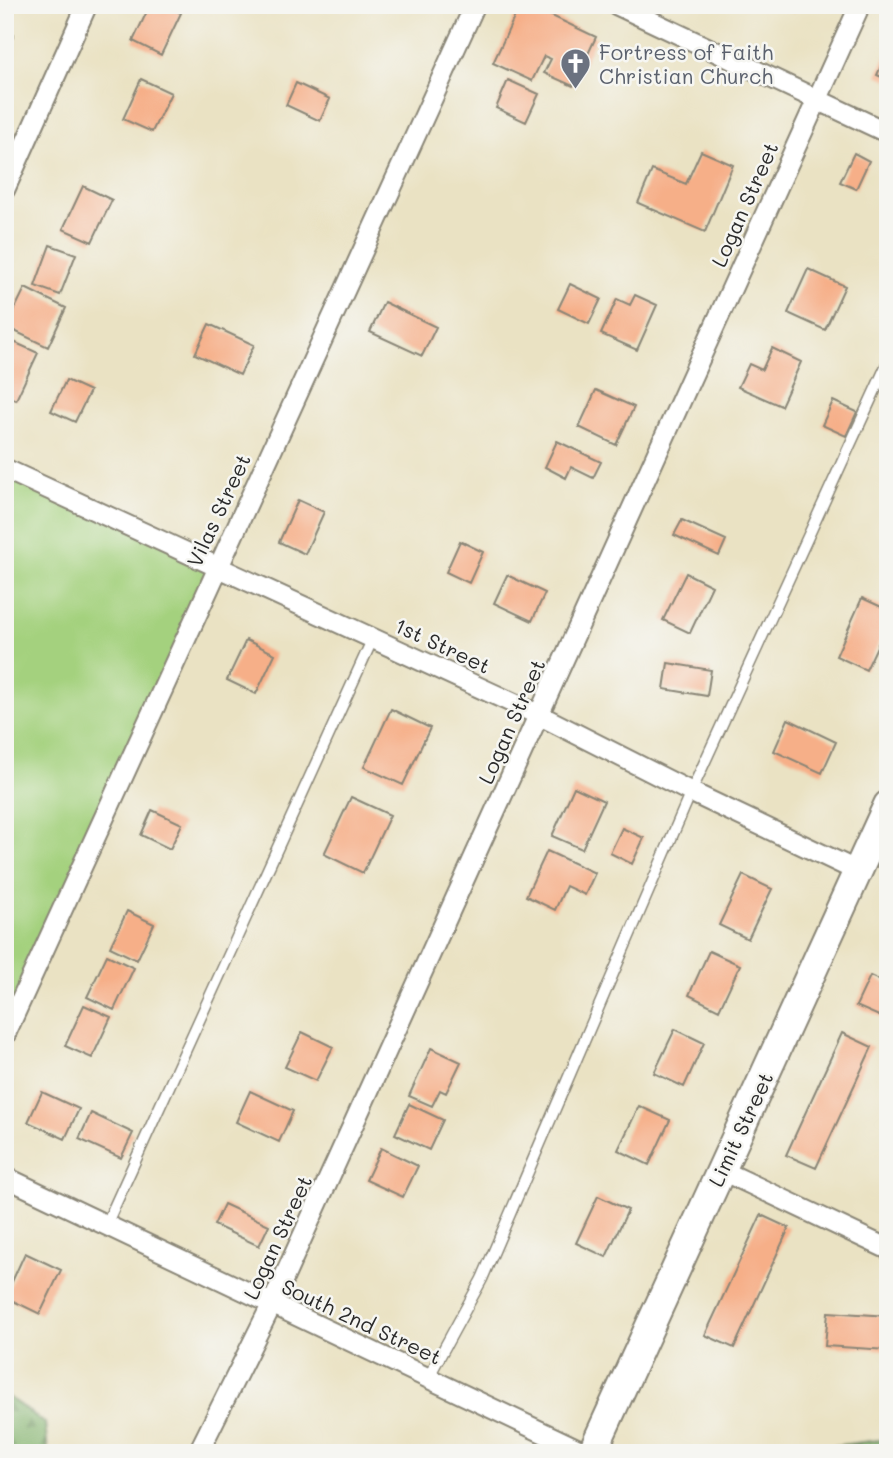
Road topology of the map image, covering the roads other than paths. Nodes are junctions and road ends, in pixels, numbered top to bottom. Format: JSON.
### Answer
{"nodes":[{"id":1,"x":87,"y":5,"type":"edge"},
{"id":2,"x":475,"y":5,"type":"edge"},
{"id":3,"x":617,"y":5,"type":"edge"},
{"id":4,"x":860,"y":5,"type":"edge"},
{"id":5,"x":817,"y":99,"type":"junction"},
{"id":6,"x":888,"y":133,"type":"edge"},
{"id":7,"x":5,"y":189,"type":"edge"},
{"id":8,"x":888,"y":362,"type":"edge"},
{"id":9,"x":5,"y":469,"type":"edge"},
{"id":10,"x":217,"y":567,"type":"junction"},
{"id":11,"x":373,"y":638,"type":"junction"},
{"id":12,"x":539,"y":715,"type":"junction"},
{"id":13,"x":691,"y":792,"type":"junction"},
{"id":14,"x":888,"y":805,"type":"edge"},
{"id":15,"x":858,"y":871,"type":"junction"},
{"id":16,"x":5,"y":1035,"type":"edge"},
{"id":17,"x":721,"y":1170,"type":"junction"},
{"id":18,"x":5,"y":1177,"type":"edge"},
{"id":19,"x":106,"y":1225,"type":"junction"},
{"id":20,"x":888,"y":1249,"type":"edge"},
{"id":21,"x":272,"y":1304,"type":"junction"},
{"id":22,"x":428,"y":1378,"type":"junction"},
{"id":23,"x":198,"y":1453,"type":"edge"},
{"id":24,"x":586,"y":1453,"type":"edge"},
{"id":25,"x":592,"y":1453,"type":"edge"}],
"edges":[{"from":1,"to":7,"type":"street"},
{"from":2,"to":10,"type":"street","name":"Vilas Street"},
{"from":3,"to":5,"type":"street"},
{"from":4,"to":5,"type":"street","name":"Logan Street"},
{"from":5,"to":6,"type":"street"},
{"from":5,"to":12,"type":"street","name":"Logan Street"},
{"from":8,"to":13,"type":"lane"},
{"from":9,"to":10,"type":"street","name":"1st Street"},
{"from":10,"to":11,"type":"street","name":"1st Street"},
{"from":10,"to":16,"type":"street","name":"Vilas Street"},
{"from":11,"to":12,"type":"street","name":"1st Street"},
{"from":11,"to":19,"type":"lane"},
{"from":12,"to":13,"type":"street","name":"1st Street"},
{"from":12,"to":21,"type":"street","name":"Logan Street"},
{"from":13,"to":15,"type":"street","name":"1st Street"},
{"from":13,"to":22,"type":"lane"},
{"from":14,"to":15,"type":"street","name":"Limit Street"},
{"from":15,"to":17,"type":"street","name":"Limit Street"},
{"from":17,"to":20,"type":"street"},
{"from":17,"to":25,"type":"street","name":"Limit Street"},
{"from":18,"to":19,"type":"street","name":"South 2nd Street"},
{"from":19,"to":21,"type":"street","name":"South 2nd Street"},
{"from":21,"to":22,"type":"street","name":"South 2nd Street"},
{"from":21,"to":23,"type":"street","name":"Logan Street"},
{"from":22,"to":24,"type":"street","name":"South 2nd Street"}]}
